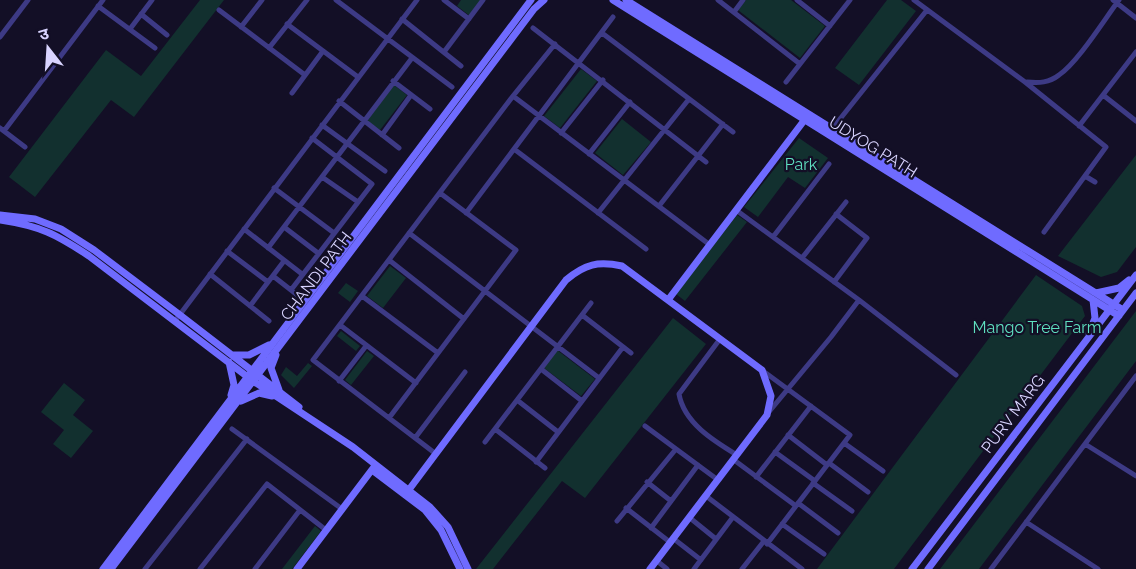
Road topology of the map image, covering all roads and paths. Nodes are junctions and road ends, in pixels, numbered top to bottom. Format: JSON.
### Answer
{"nodes":[{"id":1,"x":28,"y":0,"type":"edge"},
{"id":2,"x":103,"y":0,"type":"edge"},
{"id":3,"x":152,"y":0,"type":"edge"},
{"id":4,"x":262,"y":0,"type":"edge"},
{"id":5,"x":307,"y":0,"type":"edge"},
{"id":6,"x":336,"y":0,"type":"edge"},
{"id":7,"x":417,"y":0,"type":"edge"},
{"id":8,"x":444,"y":0,"type":"edge"},
{"id":9,"x":459,"y":0,"type":"edge"},
{"id":10,"x":483,"y":0,"type":"edge"},
{"id":11,"x":531,"y":0,"type":"edge"},
{"id":12,"x":544,"y":0,"type":"edge"},
{"id":13,"x":613,"y":0,"type":"edge"},
{"id":14,"x":626,"y":0,"type":"edge"},
{"id":15,"x":717,"y":0,"type":"edge"},
{"id":16,"x":743,"y":0,"type":"edge"},
{"id":17,"x":796,"y":0,"type":"edge"},
{"id":18,"x":850,"y":0,"type":"edge"},
{"id":19,"x":914,"y":0,"type":"edge"},
{"id":20,"x":1116,"y":1,"type":"edge"},
{"id":21,"x":98,"y":6,"type":"junction"},
{"id":22,"x":453,"y":7,"type":"junction"},
{"id":23,"x":927,"y":9,"type":"junction"},
{"id":24,"x":219,"y":10,"type":"dead end"},
{"id":25,"x":734,"y":12,"type":"junction"},
{"id":26,"x":141,"y":14,"type":"junction"},
{"id":27,"x":614,"y":17,"type":"dead end"},
{"id":28,"x":1136,"y":18,"type":"edge"},
{"id":29,"x":402,"y":19,"type":"junction"},
{"id":30,"x":469,"y":19,"type":"junction"},
{"id":31,"x":287,"y":24,"type":"junction"},
{"id":32,"x":830,"y":26,"type":"junction"},
{"id":33,"x":241,"y":27,"type":"junction"},
{"id":34,"x":533,"y":28,"type":"dead end"},
{"id":35,"x":130,"y":29,"type":"junction"},
{"id":36,"x":602,"y":33,"type":"junction"},
{"id":37,"x":167,"y":35,"type":"dead end"},
{"id":38,"x":0,"y":37,"type":"edge"},
{"id":39,"x":386,"y":38,"type":"junction"},
{"id":40,"x":555,"y":44,"type":"junction"},
{"id":41,"x":155,"y":48,"type":"dead end"},
{"id":42,"x":269,"y":48,"type":"junction"},
{"id":43,"x":323,"y":51,"type":"junction"},
{"id":44,"x":444,"y":52,"type":"junction"},
{"id":45,"x":1136,"y":52,"type":"edge"},
{"id":46,"x":412,"y":58,"type":"junction"},
{"id":47,"x":580,"y":62,"type":"junction"},
{"id":48,"x":800,"y":64,"type":"junction"},
{"id":49,"x":461,"y":66,"type":"dead end"},
{"id":50,"x":305,"y":75,"type":"junction"},
{"id":51,"x":358,"y":76,"type":"junction"},
{"id":52,"x":603,"y":80,"type":"junction"},
{"id":53,"x":393,"y":81,"type":"junction"},
{"id":54,"x":786,"y":82,"type":"dead end"},
{"id":55,"x":1025,"y":82,"type":"junction"},
{"id":56,"x":452,"y":87,"type":"dead end"},
{"id":57,"x":292,"y":93,"type":"dead end"},
{"id":58,"x":411,"y":95,"type":"junction"},
{"id":59,"x":513,"y":96,"type":"junction"},
{"id":60,"x":1102,"y":96,"type":"junction"},
{"id":61,"x":689,"y":99,"type":"junction"},
{"id":62,"x":339,"y":101,"type":"junction"},
{"id":63,"x":630,"y":102,"type":"junction"},
{"id":64,"x":430,"y":109,"type":"dead end"},
{"id":65,"x":539,"y":116,"type":"junction"},
{"id":66,"x":806,"y":117,"type":"junction"},
{"id":67,"x":364,"y":121,"type":"junction"},
{"id":68,"x":1136,"y":122,"type":"edge"},
{"id":69,"x":723,"y":124,"type":"junction"},
{"id":70,"x":322,"y":125,"type":"junction"},
{"id":71,"x":1079,"y":126,"type":"junction"},
{"id":72,"x":665,"y":129,"type":"junction"},
{"id":73,"x":832,"y":129,"type":"junction"},
{"id":74,"x":2,"y":130,"type":"edge"},
{"id":75,"x":733,"y":132,"type":"dead end"},
{"id":76,"x":561,"y":133,"type":"junction"},
{"id":77,"x":382,"y":135,"type":"junction"},
{"id":78,"x":312,"y":138,"type":"junction"},
{"id":79,"x":347,"y":144,"type":"junction"},
{"id":80,"x":25,"y":147,"type":"dead end"},
{"id":81,"x":399,"y":148,"type":"dead end"},
{"id":82,"x":514,"y":149,"type":"junction"},
{"id":83,"x":589,"y":154,"type":"junction"},
{"id":84,"x":698,"y":156,"type":"junction"},
{"id":85,"x":337,"y":158,"type":"junction"},
{"id":86,"x":706,"y":162,"type":"dead end"},
{"id":87,"x":829,"y":164,"type":"dead end"},
{"id":88,"x":385,"y":171,"type":"dead end"},
{"id":89,"x":1084,"y":176,"type":"junction"},
{"id":90,"x":322,"y":177,"type":"junction"},
{"id":91,"x":624,"y":180,"type":"junction"},
{"id":92,"x":1095,"y":182,"type":"dead end"},
{"id":93,"x":274,"y":188,"type":"junction"},
{"id":94,"x":440,"y":193,"type":"junction"},
{"id":95,"x":358,"y":202,"type":"junction"},
{"id":96,"x":846,"y":202,"type":"dead end"},
{"id":97,"x":658,"y":206,"type":"junction"},
{"id":98,"x":299,"y":207,"type":"junction"},
{"id":99,"x":736,"y":210,"type":"junction"},
{"id":100,"x":466,"y":213,"type":"junction"},
{"id":101,"x":598,"y":213,"type":"junction"},
{"id":102,"x":0,"y":214,"type":"edge"},
{"id":103,"x":836,"y":214,"type":"junction"},
{"id":104,"x":0,"y":220,"type":"edge"},
{"id":105,"x":284,"y":227,"type":"junction"},
{"id":106,"x":243,"y":230,"type":"junction"},
{"id":107,"x":1044,"y":231,"type":"dead end"},
{"id":108,"x":334,"y":233,"type":"junction"},
{"id":109,"x":409,"y":233,"type":"junction"},
{"id":110,"x":773,"y":237,"type":"junction"},
{"id":111,"x":710,"y":245,"type":"junction"},
{"id":112,"x":268,"y":248,"type":"junction"},
{"id":113,"x":646,"y":249,"type":"dead end"},
{"id":114,"x":227,"y":251,"type":"junction"},
{"id":115,"x":318,"y":253,"type":"junction"},
{"id":116,"x":802,"y":258,"type":"junction"},
{"id":117,"x":389,"y":260,"type":"junction"},
{"id":118,"x":284,"y":261,"type":"junction"},
{"id":119,"x":210,"y":274,"type":"junction"},
{"id":120,"x":302,"y":274,"type":"junction"},
{"id":121,"x":1136,"y":275,"type":"edge"},
{"id":122,"x":273,"y":276,"type":"junction"},
{"id":123,"x":268,"y":282,"type":"junction"},
{"id":124,"x":834,"y":282,"type":"junction"},
{"id":125,"x":291,"y":290,"type":"junction"},
{"id":126,"x":485,"y":291,"type":"junction"},
{"id":127,"x":1136,"y":293,"type":"edge"},
{"id":128,"x":362,"y":296,"type":"junction"},
{"id":129,"x":1094,"y":297,"type":"junction"},
{"id":130,"x":668,"y":300,"type":"junction"},
{"id":131,"x":859,"y":300,"type":"junction"},
{"id":132,"x":305,"y":301,"type":"junction"},
{"id":133,"x":591,"y":303,"type":"dead end"},
{"id":134,"x":250,"y":306,"type":"junction"},
{"id":135,"x":1111,"y":308,"type":"junction"},
{"id":136,"x":1121,"y":313,"type":"junction"},
{"id":137,"x":582,"y":315,"type":"junction"},
{"id":138,"x":178,"y":318,"type":"junction"},
{"id":139,"x":464,"y":319,"type":"junction"},
{"id":140,"x":269,"y":321,"type":"dead end"},
{"id":141,"x":340,"y":325,"type":"junction"},
{"id":142,"x":532,"y":327,"type":"junction"},
{"id":143,"x":720,"y":339,"type":"junction"},
{"id":144,"x":1086,"y":341,"type":"junction"},
{"id":145,"x":276,"y":345,"type":"junction"},
{"id":146,"x":366,"y":346,"type":"junction"},
{"id":147,"x":558,"y":346,"type":"junction"},
{"id":148,"x":623,"y":347,"type":"junction"},
{"id":149,"x":438,"y":353,"type":"junction"},
{"id":150,"x":631,"y":353,"type":"dead end"},
{"id":151,"x":230,"y":358,"type":"junction"},
{"id":152,"x":541,"y":369,"type":"junction"},
{"id":153,"x":762,"y":370,"type":"junction"},
{"id":154,"x":465,"y":372,"type":"dead end"},
{"id":155,"x":253,"y":375,"type":"junction"},
{"id":156,"x":956,"y":375,"type":"dead end"},
{"id":157,"x":1136,"y":376,"type":"edge"},
{"id":158,"x":599,"y":378,"type":"junction"},
{"id":159,"x":339,"y":381,"type":"junction"},
{"id":160,"x":416,"y":382,"type":"junction"},
{"id":161,"x":788,"y":389,"type":"junction"},
{"id":162,"x":277,"y":393,"type":"junction"},
{"id":163,"x":517,"y":400,"type":"junction"},
{"id":164,"x":582,"y":401,"type":"junction"},
{"id":165,"x":232,"y":402,"type":"junction"},
{"id":166,"x":811,"y":406,"type":"junction"},
{"id":167,"x":767,"y":415,"type":"junction"},
{"id":168,"x":389,"y":418,"type":"junction"},
{"id":169,"x":645,"y":426,"type":"dead end"},
{"id":170,"x":232,"y":429,"type":"dead end"},
{"id":171,"x":495,"y":429,"type":"junction"},
{"id":172,"x":558,"y":432,"type":"junction"},
{"id":173,"x":788,"y":435,"type":"junction"},
{"id":174,"x":415,"y":438,"type":"junction"},
{"id":175,"x":247,"y":439,"type":"junction"},
{"id":176,"x":485,"y":442,"type":"dead end"},
{"id":177,"x":844,"y":443,"type":"junction"},
{"id":178,"x":1085,"y":444,"type":"junction"},
{"id":179,"x":676,"y":449,"type":"junction"},
{"id":180,"x":775,"y":452,"type":"junction"},
{"id":181,"x":436,"y":454,"type":"junction"},
{"id":182,"x":735,"y":457,"type":"junction"},
{"id":183,"x":536,"y":462,"type":"junction"},
{"id":184,"x":828,"y":464,"type":"junction"},
{"id":185,"x":698,"y":465,"type":"junction"},
{"id":186,"x":374,"y":467,"type":"junction"},
{"id":187,"x":545,"y":468,"type":"dead end"},
{"id":188,"x":883,"y":471,"type":"dead end"},
{"id":189,"x":1136,"y":476,"type":"edge"},
{"id":190,"x":756,"y":477,"type":"junction"},
{"id":191,"x":718,"y":480,"type":"junction"},
{"id":192,"x":814,"y":482,"type":"junction"},
{"id":193,"x":647,"y":483,"type":"junction"},
{"id":194,"x":868,"y":492,"type":"dead end"},
{"id":195,"x":407,"y":493,"type":"junction"},
{"id":196,"x":706,"y":496,"type":"junction"},
{"id":197,"x":671,"y":501,"type":"junction"},
{"id":198,"x":797,"y":504,"type":"junction"},
{"id":199,"x":626,"y":508,"type":"junction"},
{"id":200,"x":342,"y":509,"type":"junction"},
{"id":201,"x":300,"y":510,"type":"junction"},
{"id":202,"x":852,"y":512,"type":"dead end"},
{"id":203,"x":733,"y":517,"type":"junction"},
{"id":204,"x":690,"y":518,"type":"junction"},
{"id":205,"x":617,"y":521,"type":"dead end"},
{"id":206,"x":1026,"y":522,"type":"junction"},
{"id":207,"x":782,"y":524,"type":"junction"},
{"id":208,"x":651,"y":528,"type":"junction"},
{"id":209,"x":326,"y":530,"type":"junction"},
{"id":210,"x":838,"y":533,"type":"dead end"},
{"id":211,"x":716,"y":539,"type":"junction"},
{"id":212,"x":672,"y":541,"type":"junction"},
{"id":213,"x":766,"y":542,"type":"junction"},
{"id":214,"x":824,"y":554,"type":"dead end"},
{"id":215,"x":700,"y":560,"type":"junction"},
{"id":216,"x":657,"y":561,"type":"junction"},
{"id":217,"x":794,"y":563,"type":"junction"},
{"id":218,"x":103,"y":569,"type":"edge"},
{"id":219,"x":111,"y":569,"type":"edge"},
{"id":220,"x":145,"y":569,"type":"edge"},
{"id":221,"x":200,"y":569,"type":"edge"},
{"id":222,"x":255,"y":569,"type":"edge"},
{"id":223,"x":297,"y":569,"type":"edge"},
{"id":224,"x":460,"y":569,"type":"edge"},
{"id":225,"x":468,"y":569,"type":"edge"},
{"id":226,"x":650,"y":569,"type":"edge"},
{"id":227,"x":667,"y":569,"type":"edge"},
{"id":228,"x":694,"y":569,"type":"edge"},
{"id":229,"x":742,"y":569,"type":"edge"},
{"id":230,"x":789,"y":569,"type":"edge"},
{"id":231,"x":802,"y":569,"type":"edge"},
{"id":232,"x":912,"y":569,"type":"edge"},
{"id":233,"x":928,"y":569,"type":"edge"},
{"id":234,"x":991,"y":569,"type":"edge"},
{"id":235,"x":1098,"y":569,"type":"edge"}],
"edges":[{"from":1,"to":38,"type":"street"},
{"from":2,"to":21,"type":"street"},
{"from":3,"to":26,"type":"street"},
{"from":4,"to":33,"type":"street"},
{"from":5,"to":31,"type":"street"},
{"from":6,"to":39,"type":"street"},
{"from":7,"to":29,"type":"street"},
{"from":8,"to":22,"type":"street"},
{"from":9,"to":22,"type":"street"},
{"from":10,"to":30,"type":"street"},
{"from":11,"to":132,"type":"main road","name":"CHANDI PATH"},
{"from":12,"to":145,"type":"main road","name":"CHANDI PATH"},
{"from":13,"to":66,"type":"main road","name":"UDYOG PATH"},
{"from":14,"to":66,"type":"main road","name":"UDYOG PATH"},
{"from":15,"to":25,"type":"street"},
{"from":16,"to":25,"type":"street"},
{"from":17,"to":32,"type":"street"},
{"from":18,"to":32,"type":"street"},
{"from":19,"to":23,"type":"street"},
{"from":20,"to":28,"type":"street"},
{"from":20,"to":55,"type":"street"},
{"from":21,"to":35,"type":"street"},
{"from":21,"to":74,"type":"street"},
{"from":22,"to":30,"type":"street"},
{"from":23,"to":55,"type":"street"},
{"from":23,"to":73,"type":"street"},
{"from":24,"to":33,"type":"street"},
{"from":25,"to":48,"type":"street"},
{"from":26,"to":35,"type":"street"},
{"from":26,"to":37,"type":"street"},
{"from":27,"to":36,"type":"street"},
{"from":29,"to":39,"type":"street"},
{"from":29,"to":44,"type":"street"},
{"from":30,"to":44,"type":"street"},
{"from":31,"to":42,"type":"street"},
{"from":31,"to":43,"type":"street"},
{"from":32,"to":48,"type":"street"},
{"from":33,"to":42,"type":"street"},
{"from":34,"to":40,"type":"street"},
{"from":35,"to":41,"type":"street"},
{"from":36,"to":47,"type":"street"},
{"from":36,"to":61,"type":"street"},
{"from":39,"to":46,"type":"street"},
{"from":39,"to":51,"type":"street"},
{"from":40,"to":47,"type":"street"},
{"from":40,"to":59,"type":"street"},
{"from":42,"to":50,"type":"street"},
{"from":43,"to":50,"type":"street"},
{"from":43,"to":51,"type":"street"},
{"from":44,"to":49,"type":"street"},
{"from":45,"to":60,"type":"street"},
{"from":46,"to":53,"type":"street"},
{"from":46,"to":56,"type":"street"},
{"from":47,"to":52,"type":"street"},
{"from":47,"to":65,"type":"street"},
{"from":48,"to":54,"type":"street"},
{"from":50,"to":57,"type":"street"},
{"from":51,"to":62,"type":"street"},
{"from":52,"to":63,"type":"street"},
{"from":52,"to":76,"type":"street"},
{"from":53,"to":58,"type":"street"},
{"from":53,"to":67,"type":"street"},
{"from":55,"to":71,"type":"street"},
{"from":58,"to":64,"type":"street"},
{"from":58,"to":77,"type":"street"},
{"from":59,"to":65,"type":"street"},
{"from":59,"to":94,"type":"street"},
{"from":60,"to":68,"type":"street"},
{"from":60,"to":71,"type":"street"},
{"from":61,"to":69,"type":"street"},
{"from":61,"to":72,"type":"street"},
{"from":62,"to":67,"type":"street"},
{"from":62,"to":70,"type":"street"},
{"from":63,"to":72,"type":"street"},
{"from":63,"to":83,"type":"street"},
{"from":65,"to":76,"type":"street"},
{"from":65,"to":82,"type":"street"},
{"from":66,"to":73,"type":"main road","name":"UDYOG PATH"},
{"from":66,"to":99,"type":"main road"},
{"from":66,"to":129,"type":"main road","name":"UDYOG PATH"},
{"from":67,"to":77,"type":"street"},
{"from":67,"to":79,"type":"street"},
{"from":69,"to":75,"type":"street"},
{"from":69,"to":84,"type":"street"},
{"from":70,"to":78,"type":"street"},
{"from":70,"to":79,"type":"street"},
{"from":71,"to":89,"type":"street"},
{"from":72,"to":84,"type":"street"},
{"from":72,"to":91,"type":"street"},
{"from":73,"to":129,"type":"main road","name":"UDYOG PATH"},
{"from":74,"to":80,"type":"street"},
{"from":76,"to":83,"type":"street"},
{"from":77,"to":81,"type":"street"},
{"from":78,"to":85,"type":"street"},
{"from":78,"to":93,"type":"street"},
{"from":79,"to":85,"type":"street"},
{"from":79,"to":88,"type":"street"},
{"from":82,"to":100,"type":"street"},
{"from":82,"to":101,"type":"street"},
{"from":83,"to":91,"type":"street"},
{"from":84,"to":86,"type":"street"},
{"from":84,"to":97,"type":"street"},
{"from":85,"to":90,"type":"street"},
{"from":85,"to":95,"type":"street"},
{"from":87,"to":110,"type":"street"},
{"from":89,"to":92,"type":"street"},
{"from":89,"to":107,"type":"street"},
{"from":90,"to":95,"type":"street"},
{"from":90,"to":98,"type":"street"},
{"from":91,"to":97,"type":"street"},
{"from":91,"to":101,"type":"street"},
{"from":93,"to":98,"type":"street"},
{"from":93,"to":106,"type":"street"},
{"from":94,"to":100,"type":"street"},
{"from":94,"to":109,"type":"street"},
{"from":95,"to":108,"type":"street"},
{"from":96,"to":103,"type":"street"},
{"from":97,"to":111,"type":"street"},
{"from":98,"to":105,"type":"street"},
{"from":98,"to":108,"type":"street"},
{"from":99,"to":110,"type":"street"},
{"from":99,"to":111,"type":"main road"},
{"from":100,"to":126,"type":"street"},
{"from":101,"to":113,"type":"street"},
{"from":102,"to":138,"type":"main road"},
{"from":103,"to":116,"type":"street"},
{"from":103,"to":124,"type":"street"},
{"from":104,"to":138,"type":"main road"},
{"from":105,"to":112,"type":"street"},
{"from":105,"to":115,"type":"street"},
{"from":106,"to":112,"type":"street"},
{"from":106,"to":114,"type":"street"},
{"from":108,"to":115,"type":"street"},
{"from":109,"to":117,"type":"street"},
{"from":109,"to":126,"type":"street"},
{"from":110,"to":116,"type":"street"},
{"from":111,"to":130,"type":"main road"},
{"from":112,"to":118,"type":"street"},
{"from":114,"to":119,"type":"street"},
{"from":114,"to":123,"type":"street"},
{"from":115,"to":120,"type":"street"},
{"from":116,"to":124,"type":"street"},
{"from":117,"to":128,"type":"street"},
{"from":117,"to":139,"type":"street"},
{"from":118,"to":120,"type":"street"},
{"from":118,"to":122,"type":"street"},
{"from":119,"to":134,"type":"street"},
{"from":119,"to":138,"type":"street"},
{"from":120,"to":125,"type":"street"},
{"from":121,"to":129,"type":"main road"},
{"from":121,"to":135,"type":"main road","name":"PURV MARG"},
{"from":122,"to":123,"type":"street"},
{"from":122,"to":125,"type":"street"},
{"from":123,"to":134,"type":"street"},
{"from":124,"to":131,"type":"street"},
{"from":125,"to":132,"type":"street"},
{"from":126,"to":139,"type":"street"},
{"from":126,"to":142,"type":"street"},
{"from":127,"to":136,"type":"main road","name":"PURV MARG"},
{"from":128,"to":141,"type":"street"},
{"from":128,"to":149,"type":"street"},
{"from":129,"to":135,"type":"main road","name":"UDYOG PATH"},
{"from":129,"to":144,"type":"main road"},
{"from":130,"to":142,"type":"main road"},
{"from":130,"to":143,"type":"main road"},
{"from":131,"to":156,"type":"street"},
{"from":131,"to":161,"type":"street"},
{"from":132,"to":145,"type":"main road","name":"CHANDI PATH"},
{"from":133,"to":137,"type":"street"},
{"from":134,"to":140,"type":"street"},
{"from":135,"to":136,"type":"main road","name":"UDYOG PATH"},
{"from":135,"to":144,"type":"main road","name":"PURV MARG"},
{"from":136,"to":233,"type":"main road","name":"PURV MARG"},
{"from":137,"to":147,"type":"street"},
{"from":137,"to":148,"type":"street"},
{"from":138,"to":151,"type":"main road"},
{"from":139,"to":149,"type":"street"},
{"from":141,"to":146,"type":"street"},
{"from":141,"to":159,"type":"street"},
{"from":142,"to":147,"type":"street"},
{"from":142,"to":181,"type":"main road"},
{"from":143,"to":153,"type":"main road"},
{"from":143,"to":182,"type":"street"},
{"from":144,"to":232,"type":"main road","name":"PURV MARG"},
{"from":145,"to":151,"type":"main road"},
{"from":145,"to":155,"type":"main road","name":"CHANDI PATH"},
{"from":145,"to":162,"type":"main road"},
{"from":146,"to":159,"type":"street"},
{"from":146,"to":160,"type":"street"},
{"from":147,"to":152,"type":"street"},
{"from":147,"to":158,"type":"street"},
{"from":148,"to":150,"type":"street"},
{"from":148,"to":158,"type":"street"},
{"from":149,"to":160,"type":"street"},
{"from":151,"to":155,"type":"main road"},
{"from":151,"to":165,"type":"main road"},
{"from":152,"to":163,"type":"street"},
{"from":152,"to":164,"type":"street"},
{"from":153,"to":161,"type":"street"},
{"from":153,"to":167,"type":"main road"},
{"from":154,"to":174,"type":"street"},
{"from":155,"to":162,"type":"main road"},
{"from":155,"to":165,"type":"main road","name":"CHANDI PATH"},
{"from":157,"to":178,"type":"street"},
{"from":158,"to":164,"type":"street"},
{"from":159,"to":168,"type":"street"},
{"from":160,"to":168,"type":"street"},
{"from":161,"to":166,"type":"street"},
{"from":161,"to":167,"type":"street"},
{"from":162,"to":165,"type":"main road"},
{"from":162,"to":186,"type":"main road"},
{"from":163,"to":171,"type":"street"},
{"from":163,"to":172,"type":"street"},
{"from":164,"to":172,"type":"street"},
{"from":165,"to":218,"type":"main road","name":"CHANDI PATH"},
{"from":165,"to":219,"type":"main road","name":"CHANDI PATH"},
{"from":166,"to":173,"type":"street"},
{"from":166,"to":177,"type":"street"},
{"from":167,"to":182,"type":"main road"},
{"from":168,"to":174,"type":"street"},
{"from":169,"to":179,"type":"street"},
{"from":170,"to":175,"type":"street"},
{"from":171,"to":176,"type":"street"},
{"from":171,"to":183,"type":"street"},
{"from":172,"to":183,"type":"street"},
{"from":173,"to":180,"type":"street"},
{"from":173,"to":184,"type":"street"},
{"from":174,"to":181,"type":"street"},
{"from":175,"to":200,"type":"street"},
{"from":175,"to":220,"type":"street"},
{"from":177,"to":184,"type":"street"},
{"from":177,"to":188,"type":"street"},
{"from":178,"to":189,"type":"street"},
{"from":178,"to":206,"type":"street"},
{"from":179,"to":185,"type":"street"},
{"from":179,"to":193,"type":"street"},
{"from":180,"to":190,"type":"street"},
{"from":180,"to":192,"type":"street"},
{"from":181,"to":195,"type":"main road"},
{"from":182,"to":190,"type":"street"},
{"from":182,"to":191,"type":"main road"},
{"from":183,"to":187,"type":"street"},
{"from":184,"to":192,"type":"street"},
{"from":184,"to":194,"type":"street"},
{"from":185,"to":191,"type":"street"},
{"from":185,"to":197,"type":"street"},
{"from":186,"to":195,"type":"main road"},
{"from":186,"to":200,"type":"main road"},
{"from":190,"to":198,"type":"street"},
{"from":191,"to":196,"type":"main road"},
{"from":192,"to":198,"type":"street"},
{"from":192,"to":202,"type":"street"},
{"from":193,"to":197,"type":"street"},
{"from":193,"to":199,"type":"street"},
{"from":195,"to":224,"type":"main road"},
{"from":195,"to":225,"type":"main road"},
{"from":196,"to":203,"type":"street"},
{"from":196,"to":204,"type":"main road"},
{"from":197,"to":208,"type":"street"},
{"from":198,"to":207,"type":"street"},
{"from":198,"to":210,"type":"street"},
{"from":199,"to":205,"type":"street"},
{"from":199,"to":208,"type":"street"},
{"from":200,"to":209,"type":"main road"},
{"from":201,"to":209,"type":"street"},
{"from":201,"to":221,"type":"street"},
{"from":201,"to":222,"type":"street"},
{"from":203,"to":211,"type":"street"},
{"from":203,"to":213,"type":"street"},
{"from":204,"to":211,"type":"street"},
{"from":204,"to":212,"type":"main road"},
{"from":206,"to":234,"type":"street"},
{"from":206,"to":235,"type":"street"},
{"from":207,"to":213,"type":"street"},
{"from":207,"to":214,"type":"street"},
{"from":208,"to":212,"type":"street"},
{"from":209,"to":223,"type":"main road"},
{"from":211,"to":215,"type":"street"},
{"from":212,"to":215,"type":"street"},
{"from":212,"to":216,"type":"main road"},
{"from":213,"to":217,"type":"street"},
{"from":213,"to":229,"type":"street"},
{"from":215,"to":228,"type":"street"},
{"from":216,"to":226,"type":"main road"},
{"from":216,"to":227,"type":"street"},
{"from":217,"to":230,"type":"street"},
{"from":217,"to":231,"type":"street"}]}
